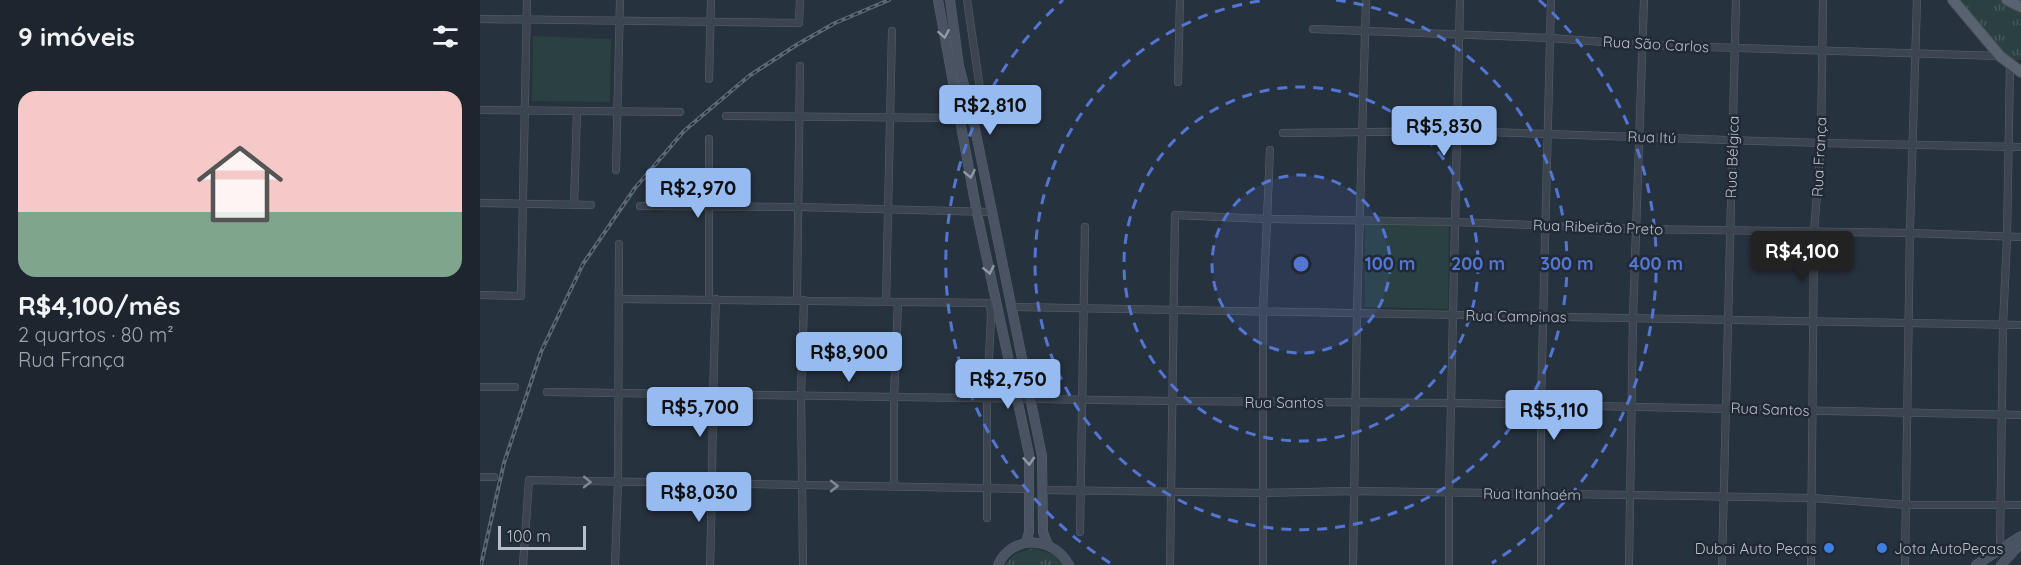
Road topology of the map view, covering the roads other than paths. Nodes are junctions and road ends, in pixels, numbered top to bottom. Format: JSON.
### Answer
{"nodes":[{"id":1,"x":527,"y":0,"type":"edge"},
{"id":2,"x":620,"y":0,"type":"edge"},
{"id":3,"x":711,"y":0,"type":"edge"},
{"id":4,"x":800,"y":0,"type":"edge"},
{"id":5,"x":938,"y":0,"type":"edge"},
{"id":6,"x":950,"y":0,"type":"edge"},
{"id":7,"x":968,"y":0,"type":"edge"},
{"id":8,"x":1180,"y":0,"type":"edge"},
{"id":9,"x":1366,"y":0,"type":"edge"},
{"id":10,"x":1460,"y":0,"type":"edge"},
{"id":11,"x":1551,"y":0,"type":"edge"},
{"id":12,"x":1644,"y":0,"type":"edge"},
{"id":13,"x":1736,"y":0,"type":"edge"},
{"id":14,"x":1823,"y":0,"type":"edge"},
{"id":15,"x":1917,"y":0,"type":"edge"},
{"id":16,"x":1953,"y":0,"type":"edge"},
{"id":17,"x":2007,"y":0,"type":"edge"},
{"id":18,"x":2021,"y":8,"type":"edge"},
{"id":19,"x":480,"y":19,"type":"edge"},
{"id":20,"x":527,"y":20,"type":"junction"},
{"id":21,"x":620,"y":20,"type":"junction"},
{"id":22,"x":710,"y":22,"type":"junction"},
{"id":23,"x":1313,"y":29,"type":"dead end"},
{"id":24,"x":892,"y":31,"type":"dead end"},
{"id":25,"x":1365,"y":31,"type":"junction"},
{"id":26,"x":1460,"y":35,"type":"junction"},
{"id":27,"x":1551,"y":38,"type":"junction"},
{"id":28,"x":1643,"y":45,"type":"junction"},
{"id":29,"x":1735,"y":48,"type":"junction"},
{"id":30,"x":1822,"y":52,"type":"junction"},
{"id":31,"x":1916,"y":54,"type":"junction"},
{"id":32,"x":2000,"y":56,"type":"junction"},
{"id":33,"x":2016,"y":63,"type":"edge"},
{"id":34,"x":800,"y":66,"type":"dead end"},
{"id":35,"x":954,"y":66,"type":"junction"},
{"id":36,"x":2021,"y":72,"type":"edge"},
{"id":37,"x":709,"y":79,"type":"dead end"},
{"id":38,"x":1178,"y":82,"type":"dead end"},
{"id":39,"x":480,"y":110,"type":"edge"},
{"id":40,"x":526,"y":110,"type":"junction"},
{"id":41,"x":577,"y":111,"type":"junction"},
{"id":42,"x":618,"y":111,"type":"junction"},
{"id":43,"x":680,"y":112,"type":"dead end"},
{"id":44,"x":726,"y":116,"type":"dead end"},
{"id":45,"x":800,"y":117,"type":"junction"},
{"id":46,"x":890,"y":118,"type":"junction"},
{"id":47,"x":958,"y":118,"type":"junction"},
{"id":48,"x":973,"y":120,"type":"junction"},
{"id":49,"x":1457,"y":131,"type":"junction"},
{"id":50,"x":1284,"y":133,"type":"dead end"},
{"id":51,"x":1361,"y":133,"type":"junction"},
{"id":52,"x":1548,"y":135,"type":"junction"},
{"id":53,"x":1640,"y":136,"type":"junction"},
{"id":54,"x":709,"y":139,"type":"dead end"},
{"id":55,"x":1733,"y":140,"type":"junction"},
{"id":56,"x":1821,"y":143,"type":"junction"},
{"id":57,"x":1913,"y":144,"type":"junction"},
{"id":58,"x":2008,"y":147,"type":"junction"},
{"id":59,"x":2021,"y":147,"type":"edge"},
{"id":60,"x":1270,"y":150,"type":"dead end"},
{"id":61,"x":616,"y":170,"type":"dead end"},
{"id":62,"x":480,"y":204,"type":"edge"},
{"id":63,"x":523,"y":205,"type":"junction"},
{"id":64,"x":574,"y":205,"type":"junction"},
{"id":65,"x":591,"y":205,"type":"dead end"},
{"id":66,"x":640,"y":206,"type":"dead end"},
{"id":67,"x":711,"y":206,"type":"junction"},
{"id":68,"x":799,"y":207,"type":"junction"},
{"id":69,"x":888,"y":209,"type":"junction"},
{"id":70,"x":991,"y":212,"type":"junction"},
{"id":71,"x":977,"y":213,"type":"junction"},
{"id":72,"x":1267,"y":219,"type":"junction"},
{"id":73,"x":1359,"y":221,"type":"junction"},
{"id":74,"x":1455,"y":222,"type":"junction"},
{"id":75,"x":1546,"y":225,"type":"junction"},
{"id":76,"x":1085,"y":227,"type":"dead end"},
{"id":77,"x":1636,"y":230,"type":"junction"},
{"id":78,"x":1729,"y":230,"type":"junction"},
{"id":79,"x":1814,"y":232,"type":"junction"},
{"id":80,"x":1910,"y":234,"type":"junction"},
{"id":81,"x":2021,"y":237,"type":"edge"},
{"id":82,"x":2007,"y":238,"type":"junction"},
{"id":83,"x":619,"y":244,"type":"dead end"},
{"id":84,"x":480,"y":295,"type":"edge"},
{"id":85,"x":619,"y":299,"type":"junction"},
{"id":86,"x":713,"y":299,"type":"junction"},
{"id":87,"x":801,"y":300,"type":"junction"},
{"id":88,"x":886,"y":302,"type":"junction"},
{"id":89,"x":898,"y":302,"type":"junction"},
{"id":90,"x":993,"y":303,"type":"junction"},
{"id":91,"x":1011,"y":307,"type":"junction"},
{"id":92,"x":1084,"y":308,"type":"junction"},
{"id":93,"x":1174,"y":309,"type":"junction"},
{"id":94,"x":1263,"y":311,"type":"junction"},
{"id":95,"x":1357,"y":313,"type":"junction"},
{"id":96,"x":1453,"y":315,"type":"junction"},
{"id":97,"x":1544,"y":316,"type":"junction"},
{"id":98,"x":1633,"y":318,"type":"junction"},
{"id":99,"x":1728,"y":320,"type":"junction"},
{"id":100,"x":1814,"y":321,"type":"junction"},
{"id":101,"x":1909,"y":324,"type":"junction"},
{"id":102,"x":2003,"y":325,"type":"junction"},
{"id":103,"x":2021,"y":325,"type":"edge"},
{"id":104,"x":480,"y":387,"type":"edge"},
{"id":105,"x":514,"y":387,"type":"dead end"},
{"id":106,"x":619,"y":391,"type":"junction"},
{"id":107,"x":547,"y":392,"type":"dead end"},
{"id":108,"x":712,"y":394,"type":"junction"},
{"id":109,"x":801,"y":395,"type":"junction"},
{"id":110,"x":894,"y":397,"type":"junction"},
{"id":111,"x":987,"y":398,"type":"junction"},
{"id":112,"x":1016,"y":398,"type":"junction"},
{"id":113,"x":1029,"y":398,"type":"junction"},
{"id":114,"x":1082,"y":399,"type":"junction"},
{"id":115,"x":1172,"y":401,"type":"junction"},
{"id":116,"x":1263,"y":402,"type":"junction"},
{"id":117,"x":1355,"y":402,"type":"junction"},
{"id":118,"x":1452,"y":403,"type":"junction"},
{"id":119,"x":1541,"y":405,"type":"junction"},
{"id":120,"x":1632,"y":406,"type":"junction"},
{"id":121,"x":1726,"y":407,"type":"junction"},
{"id":122,"x":1814,"y":410,"type":"junction"},
{"id":123,"x":1908,"y":412,"type":"junction"},
{"id":124,"x":2002,"y":415,"type":"junction"},
{"id":125,"x":2021,"y":415,"type":"edge"},
{"id":126,"x":480,"y":477,"type":"edge"},
{"id":127,"x":494,"y":477,"type":"dead end"},
{"id":128,"x":618,"y":482,"type":"junction"},
{"id":129,"x":713,"y":482,"type":"junction"},
{"id":130,"x":802,"y":486,"type":"junction"},
{"id":131,"x":894,"y":486,"type":"junction"},
{"id":132,"x":987,"y":487,"type":"junction"},
{"id":133,"x":1029,"y":489,"type":"junction"},
{"id":134,"x":1043,"y":490,"type":"junction"},
{"id":135,"x":1080,"y":490,"type":"junction"},
{"id":136,"x":1353,"y":491,"type":"junction"},
{"id":137,"x":1173,"y":492,"type":"junction"},
{"id":138,"x":1263,"y":493,"type":"junction"},
{"id":139,"x":1449,"y":493,"type":"junction"},
{"id":140,"x":1542,"y":494,"type":"junction"},
{"id":141,"x":1631,"y":495,"type":"junction"},
{"id":142,"x":1724,"y":496,"type":"junction"},
{"id":143,"x":1813,"y":498,"type":"junction"},
{"id":144,"x":2000,"y":504,"type":"junction"},
{"id":145,"x":1907,"y":505,"type":"junction"},
{"id":146,"x":2021,"y":505,"type":"edge"},
{"id":147,"x":987,"y":518,"type":"dead end"},
{"id":148,"x":1080,"y":532,"type":"dead end"},
{"id":149,"x":2021,"y":536,"type":"edge"},
{"id":150,"x":1026,"y":543,"type":"junction"},
{"id":151,"x":2021,"y":543,"type":"edge"},
{"id":152,"x":1048,"y":545,"type":"junction"},
{"id":153,"x":2000,"y":549,"type":"junction"},
{"id":154,"x":1068,"y":563,"type":"edge"},
{"id":155,"x":523,"y":565,"type":"edge"},
{"id":156,"x":615,"y":565,"type":"edge"},
{"id":157,"x":710,"y":565,"type":"edge"},
{"id":158,"x":803,"y":565,"type":"edge"},
{"id":159,"x":998,"y":565,"type":"edge"},
{"id":160,"x":1170,"y":565,"type":"edge"},
{"id":161,"x":1263,"y":565,"type":"edge"},
{"id":162,"x":1353,"y":565,"type":"edge"},
{"id":163,"x":1449,"y":565,"type":"edge"},
{"id":164,"x":1541,"y":565,"type":"edge"},
{"id":165,"x":1629,"y":565,"type":"edge"},
{"id":166,"x":1722,"y":565,"type":"edge"},
{"id":167,"x":1811,"y":565,"type":"edge"},
{"id":168,"x":1905,"y":565,"type":"edge"},
{"id":169,"x":1976,"y":565,"type":"edge"},
{"id":170,"x":2001,"y":565,"type":"edge"}],
"edges":[{"from":1,"to":20,"type":"street"},
{"from":2,"to":21,"type":"street"},
{"from":3,"to":22,"type":"street"},
{"from":4,"to":22,"type":"street"},
{"from":5,"to":35,"type":"main road","one_way":true},
{"from":6,"to":35,"type":"main road"},
{"from":7,"to":48,"type":"street"},
{"from":8,"to":38,"type":"street"},
{"from":9,"to":25,"type":"street"},
{"from":10,"to":26,"type":"street"},
{"from":11,"to":27,"type":"street"},
{"from":12,"to":28,"type":"street"},
{"from":13,"to":29,"type":"street","name":"Rua Bélgica"},
{"from":14,"to":30,"type":"street","name":"Rua França"},
{"from":15,"to":31,"type":"street"},
{"from":16,"to":32,"type":"main road"},
{"from":17,"to":18,"type":"main road"},
{"from":19,"to":20,"type":"street"},
{"from":20,"to":21,"type":"street"},
{"from":20,"to":40,"type":"street"},
{"from":21,"to":22,"type":"street"},
{"from":21,"to":42,"type":"street"},
{"from":22,"to":37,"type":"street"},
{"from":23,"to":25,"type":"street","name":"Rua São Carlos"},
{"from":24,"to":46,"type":"street"},
{"from":25,"to":26,"type":"street","name":"Rua São Carlos"},
{"from":25,"to":51,"type":"street"},
{"from":26,"to":27,"type":"street","name":"Rua São Carlos"},
{"from":26,"to":49,"type":"street"},
{"from":27,"to":28,"type":"street","name":"Rua São Carlos"},
{"from":27,"to":52,"type":"street"},
{"from":28,"to":29,"type":"street","name":"Rua São Carlos"},
{"from":28,"to":53,"type":"street"},
{"from":29,"to":30,"type":"street","name":"Rua São Carlos"},
{"from":29,"to":55,"type":"street","name":"Rua Bélgica"},
{"from":30,"to":31,"type":"street","name":"Rua São Carlos"},
{"from":30,"to":56,"type":"street","name":"Rua França"},
{"from":31,"to":32,"type":"street","name":"Rua São Carlos"},
{"from":31,"to":57,"type":"street"},
{"from":32,"to":33,"type":"main road"},
{"from":33,"to":36,"type":"main road"},
{"from":33,"to":58,"type":"street"},
{"from":34,"to":45,"type":"street"},
{"from":35,"to":47,"type":"main road"},
{"from":35,"to":48,"type":"main road"},
{"from":39,"to":40,"type":"street"},
{"from":40,"to":41,"type":"street"},
{"from":40,"to":63,"type":"street"},
{"from":41,"to":42,"type":"street"},
{"from":41,"to":64,"type":"street"},
{"from":42,"to":43,"type":"street"},
{"from":42,"to":61,"type":"street"},
{"from":44,"to":45,"type":"street"},
{"from":45,"to":46,"type":"street"},
{"from":45,"to":68,"type":"street"},
{"from":46,"to":47,"type":"street"},
{"from":46,"to":69,"type":"street"},
{"from":47,"to":71,"type":"main road","one_way":true},
{"from":48,"to":70,"type":"main road"},
{"from":49,"to":51,"type":"street","name":"Rua Itú"},
{"from":49,"to":52,"type":"street","name":"Rua Itú"},
{"from":49,"to":74,"type":"street"},
{"from":50,"to":51,"type":"street","name":"Rua Itú"},
{"from":51,"to":73,"type":"street"},
{"from":52,"to":53,"type":"street","name":"Rua Itú"},
{"from":52,"to":75,"type":"street"},
{"from":53,"to":55,"type":"street","name":"Rua Itú"},
{"from":53,"to":77,"type":"street"},
{"from":54,"to":67,"type":"street"},
{"from":55,"to":56,"type":"street","name":"Rua Itú"},
{"from":55,"to":78,"type":"street","name":"Rua Bélgica"},
{"from":56,"to":57,"type":"street","name":"Rua Itú"},
{"from":56,"to":79,"type":"street","name":"Rua França"},
{"from":57,"to":58,"type":"street","name":"Rua Itú"},
{"from":57,"to":80,"type":"street"},
{"from":58,"to":59,"type":"street","name":"Rua Itú"},
{"from":58,"to":82,"type":"street"},
{"from":60,"to":72,"type":"street"},
{"from":62,"to":63,"type":"street"},
{"from":63,"to":64,"type":"street"},
{"from":63,"to":84,"type":"street"},
{"from":64,"to":65,"type":"street"},
{"from":66,"to":67,"type":"street"},
{"from":67,"to":68,"type":"street"},
{"from":67,"to":86,"type":"street"},
{"from":68,"to":69,"type":"street"},
{"from":68,"to":87,"type":"street"},
{"from":69,"to":71,"type":"street"},
{"from":69,"to":88,"type":"street"},
{"from":70,"to":71,"type":"street"},
{"from":70,"to":91,"type":"main road"},
{"from":71,"to":90,"type":"main road","one_way":true},
{"from":72,"to":73,"type":"street","name":"Rua Ribeirão Preto"},
{"from":72,"to":93,"type":"street","name":"Rua Ribeirão Preto"},
{"from":72,"to":94,"type":"street"},
{"from":73,"to":74,"type":"street","name":"Rua Ribeirão Preto"},
{"from":73,"to":95,"type":"street"},
{"from":74,"to":75,"type":"street","name":"Rua Ribeirão Preto"},
{"from":74,"to":96,"type":"street"},
{"from":75,"to":77,"type":"street","name":"Rua Ribeirão Preto"},
{"from":75,"to":97,"type":"street"},
{"from":76,"to":92,"type":"street"},
{"from":77,"to":78,"type":"street","name":"Rua Ribeirão Preto"},
{"from":77,"to":98,"type":"street"},
{"from":78,"to":79,"type":"street","name":"Rua Ribeirão Preto"},
{"from":78,"to":99,"type":"street","name":"Rua Bélgica"},
{"from":79,"to":80,"type":"street","name":"Rua Ribeirão Preto"},
{"from":79,"to":100,"type":"street","name":"Rua França"},
{"from":80,"to":82,"type":"street","name":"Rua Ribeirão Preto"},
{"from":80,"to":101,"type":"street"},
{"from":81,"to":82,"type":"street","name":"Rua Ribeirão Preto"},
{"from":82,"to":102,"type":"street"},
{"from":83,"to":85,"type":"street"},
{"from":85,"to":86,"type":"street"},
{"from":85,"to":106,"type":"street"},
{"from":86,"to":87,"type":"street"},
{"from":86,"to":108,"type":"street"},
{"from":87,"to":88,"type":"street"},
{"from":87,"to":109,"type":"street"},
{"from":88,"to":89,"type":"street"},
{"from":89,"to":90,"type":"street"},
{"from":89,"to":110,"type":"street"},
{"from":90,"to":111,"type":"street"},
{"from":90,"to":112,"type":"main road"},
{"from":91,"to":92,"type":"street","name":"Rua Campinas"},
{"from":91,"to":113,"type":"main road"},
{"from":92,"to":93,"type":"street","name":"Rua Campinas"},
{"from":92,"to":114,"type":"street"},
{"from":93,"to":94,"type":"street","name":"Rua Campinas"},
{"from":93,"to":115,"type":"street"},
{"from":94,"to":95,"type":"street","name":"Rua Campinas"},
{"from":94,"to":116,"type":"street"},
{"from":95,"to":96,"type":"street","name":"Rua Campinas"},
{"from":95,"to":117,"type":"street"},
{"from":96,"to":97,"type":"street","name":"Rua Campinas"},
{"from":96,"to":118,"type":"street"},
{"from":97,"to":98,"type":"street","name":"Rua Campinas"},
{"from":97,"to":119,"type":"street"},
{"from":98,"to":99,"type":"street","name":"Rua Campinas"},
{"from":98,"to":120,"type":"street"},
{"from":99,"to":100,"type":"street","name":"Rua Campinas"},
{"from":99,"to":121,"type":"street","name":"Rua Bélgica"},
{"from":100,"to":101,"type":"street","name":"Rua Campinas"},
{"from":100,"to":122,"type":"street","name":"Rua França"},
{"from":101,"to":102,"type":"street","name":"Rua Campinas"},
{"from":101,"to":123,"type":"street"},
{"from":102,"to":103,"type":"street","name":"Rua Campinas"},
{"from":102,"to":124,"type":"street"},
{"from":104,"to":105,"type":"street"},
{"from":106,"to":107,"type":"street","name":"Rua Santos"},
{"from":106,"to":108,"type":"street","name":"Rua Santos"},
{"from":106,"to":128,"type":"street"},
{"from":108,"to":109,"type":"street","name":"Rua Santos"},
{"from":108,"to":129,"type":"street"},
{"from":109,"to":110,"type":"street","name":"Rua Santos"},
{"from":109,"to":130,"type":"street"},
{"from":110,"to":111,"type":"street","name":"Rua Santos"},
{"from":110,"to":131,"type":"street"},
{"from":111,"to":112,"type":"street","name":"Rua Santos"},
{"from":111,"to":132,"type":"street"},
{"from":112,"to":113,"type":"street","name":"Rua Santos"},
{"from":112,"to":133,"type":"main road","one_way":true},
{"from":113,"to":114,"type":"street","name":"Rua Santos"},
{"from":113,"to":134,"type":"main road"},
{"from":114,"to":115,"type":"street","name":"Rua Santos"},
{"from":114,"to":135,"type":"street"},
{"from":115,"to":116,"type":"street","name":"Rua Santos"},
{"from":115,"to":137,"type":"street"},
{"from":116,"to":117,"type":"street","name":"Rua Santos"},
{"from":116,"to":138,"type":"street"},
{"from":117,"to":118,"type":"street","name":"Rua Santos"},
{"from":117,"to":136,"type":"street"},
{"from":118,"to":119,"type":"street","name":"Rua Santos"},
{"from":118,"to":139,"type":"street"},
{"from":119,"to":120,"type":"street","name":"Rua Santos"},
{"from":119,"to":140,"type":"street"},
{"from":120,"to":121,"type":"street","name":"Rua Santos"},
{"from":120,"to":141,"type":"street"},
{"from":121,"to":122,"type":"street","name":"Rua Santos"},
{"from":121,"to":142,"type":"street","name":"Rua Bélgica"},
{"from":122,"to":123,"type":"street","name":"Rua Santos"},
{"from":122,"to":143,"type":"street","name":"Rua França"},
{"from":123,"to":124,"type":"street","name":"Rua Santos"},
{"from":123,"to":145,"type":"street"},
{"from":124,"to":125,"type":"street","name":"Rua Santos"},
{"from":124,"to":144,"type":"street"},
{"from":126,"to":127,"type":"street"},
{"from":128,"to":129,"type":"street"},
{"from":155,"to":128,"type":"street","one_way":true},
{"from":128,"to":156,"type":"street"},
{"from":129,"to":130,"type":"street"},
{"from":129,"to":157,"type":"street"},
{"from":130,"to":131,"type":"street","one_way":true},
{"from":130,"to":158,"type":"street"},
{"from":131,"to":132,"type":"street"},
{"from":132,"to":133,"type":"street"},
{"from":132,"to":147,"type":"street"},
{"from":133,"to":150,"type":"main road"},
{"from":134,"to":135,"type":"street","name":"Rua Itanhaém"},
{"from":134,"to":152,"type":"main road"},
{"from":135,"to":137,"type":"street","name":"Rua Itanhaém"},
{"from":135,"to":148,"type":"street"},
{"from":136,"to":138,"type":"street","name":"Rua Itanhaém"},
{"from":136,"to":139,"type":"street","name":"Rua Itanhaém"},
{"from":136,"to":162,"type":"street"},
{"from":137,"to":138,"type":"street","name":"Rua Itanhaém"},
{"from":137,"to":160,"type":"street"},
{"from":138,"to":161,"type":"street"},
{"from":139,"to":140,"type":"street","name":"Rua Itanhaém"},
{"from":139,"to":163,"type":"street"},
{"from":140,"to":141,"type":"street","name":"Rua Itanhaém"},
{"from":140,"to":164,"type":"street"},
{"from":141,"to":142,"type":"street","name":"Rua Itanhaém"},
{"from":141,"to":165,"type":"street"},
{"from":142,"to":143,"type":"street","name":"Rua Itanhaém"},
{"from":142,"to":166,"type":"street","name":"Rua Bélgica"},
{"from":143,"to":145,"type":"street","name":"Rua Itanhaém"},
{"from":143,"to":167,"type":"street","name":"Rua França"},
{"from":144,"to":145,"type":"street","name":"Rua Itanhaém"},
{"from":144,"to":146,"type":"street","name":"Rua Itanhaém"},
{"from":144,"to":153,"type":"street"},
{"from":145,"to":168,"type":"street"},
{"from":149,"to":153,"type":"main road"},
{"from":150,"to":152,"type":"main road"},
{"from":150,"to":159,"type":"main road"},
{"from":151,"to":170,"type":"main road"},
{"from":152,"to":154,"type":"main road"},
{"from":153,"to":169,"type":"main road"}]}
